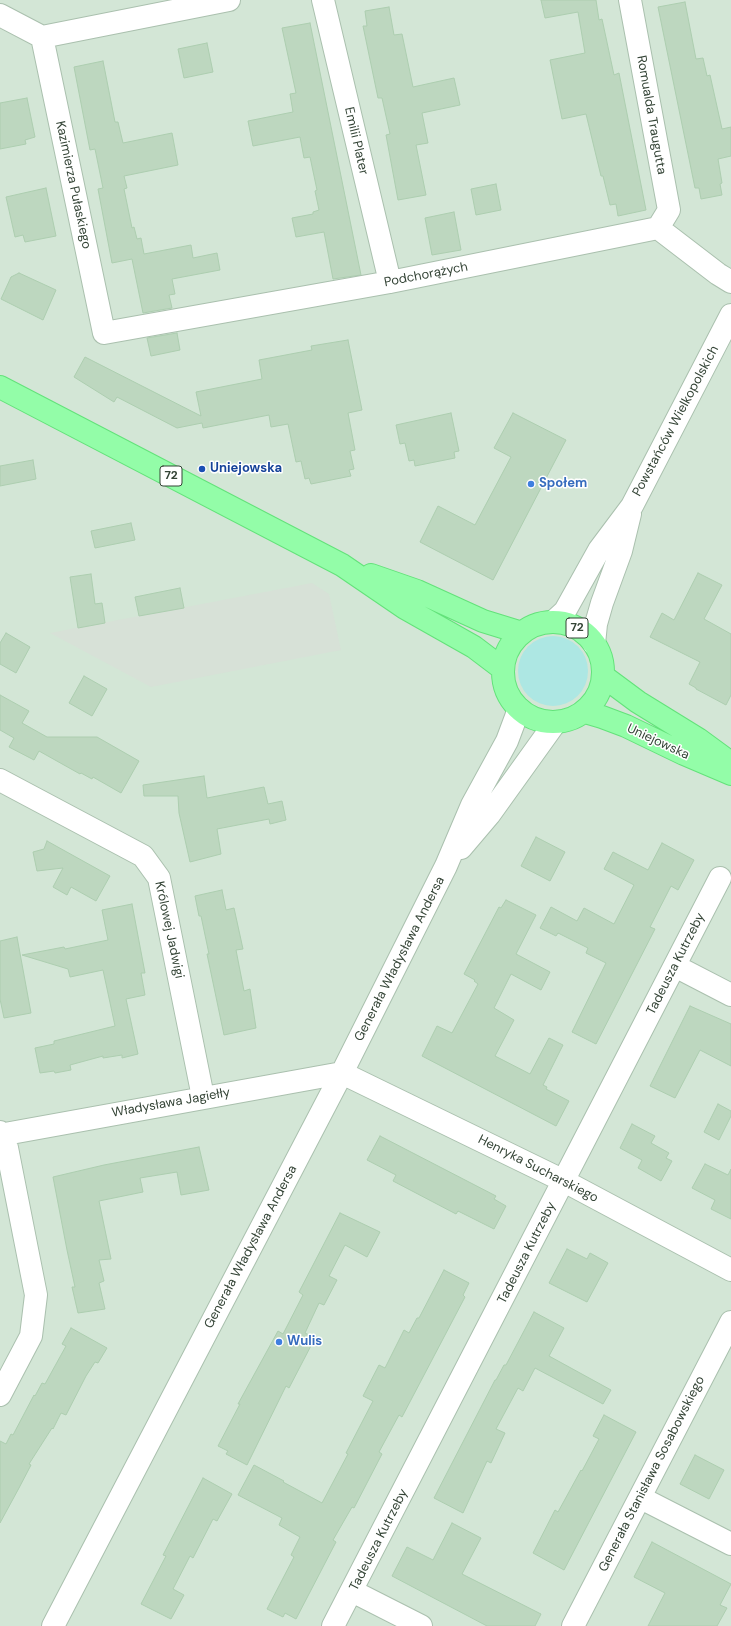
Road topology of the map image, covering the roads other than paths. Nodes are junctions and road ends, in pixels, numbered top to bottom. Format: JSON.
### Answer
{"nodes":[{"id":1,"x":229,"y":0,"type":"edge"},
{"id":2,"x":322,"y":0,"type":"edge"},
{"id":3,"x":630,"y":0,"type":"edge"},
{"id":4,"x":0,"y":15,"type":"edge"},
{"id":5,"x":42,"y":37,"type":"junction"},
{"id":6,"x":658,"y":228,"type":"junction"},
{"id":7,"x":390,"y":282,"type":"junction"},
{"id":8,"x":731,"y":282,"type":"edge"},
{"id":9,"x":731,"y":315,"type":"edge"},
{"id":10,"x":104,"y":333,"type":"joint"},
{"id":11,"x":0,"y":387,"type":"edge"},
{"id":12,"x":632,"y":506,"type":"junction"},
{"id":13,"x":342,"y":565,"type":"junction"},
{"id":14,"x":553,"y":622,"type":"junction"},
{"id":15,"x":522,"y":633,"type":"junction"},
{"id":16,"x":594,"y":644,"type":"junction"},
{"id":17,"x":503,"y":669,"type":"junction"},
{"id":18,"x":603,"y":676,"type":"junction"},
{"id":19,"x":519,"y":709,"type":"junction"},
{"id":20,"x":585,"y":712,"type":"junction"},
{"id":21,"x":555,"y":723,"type":"junction"},
{"id":22,"x":731,"y":762,"type":"edge"},
{"id":23,"x":731,"y":774,"type":"edge"},
{"id":24,"x":0,"y":780,"type":"edge"},
{"id":25,"x":446,"y":866,"type":"junction"},
{"id":26,"x":720,"y":878,"type":"dead end"},
{"id":27,"x":675,"y":966,"type":"junction"},
{"id":28,"x":731,"y":995,"type":"edge"},
{"id":29,"x":342,"y":1073,"type":"junction"},
{"id":30,"x":203,"y":1097,"type":"junction"},
{"id":31,"x":0,"y":1134,"type":"edge"},
{"id":32,"x":564,"y":1181,"type":"junction"},
{"id":33,"x":731,"y":1270,"type":"edge"},
{"id":34,"x":731,"y":1322,"type":"edge"},
{"id":35,"x":0,"y":1395,"type":"edge"},
{"id":36,"x":641,"y":1498,"type":"junction"},
{"id":37,"x":731,"y":1544,"type":"edge"},
{"id":38,"x":352,"y":1591,"type":"junction"},
{"id":39,"x":54,"y":1626,"type":"edge"},
{"id":40,"x":333,"y":1626,"type":"edge"},
{"id":41,"x":420,"y":1626,"type":"edge"},
{"id":42,"x":573,"y":1626,"type":"edge"}],
"edges":[{"from":1,"to":5,"type":"street"},
{"from":2,"to":7,"type":"street","name":"Emilii Plater"},
{"from":3,"to":6,"type":"street","name":"Romualda Traugutta"},
{"from":4,"to":5,"type":"street"},
{"from":5,"to":10,"type":"street","name":"Kazimierza Pułaskiego"},
{"from":6,"to":7,"type":"street","name":"Podchorążych"},
{"from":6,"to":8,"type":"street"},
{"from":7,"to":10,"type":"street","name":"Podchorążych"},
{"from":9,"to":12,"type":"street","name":"Powstańców Wielkopolskich"},
{"from":11,"to":13,"type":"main road","number":"72"},
{"from":12,"to":14,"type":"street","name":"Powstańców Wielkopolskich"},
{"from":12,"to":16,"type":"street","name":"Powstańców Wielkopolskich"},
{"from":13,"to":15,"type":"main road","number":"72"},
{"from":13,"to":17,"type":"main road","number":"72"},
{"from":14,"to":15,"type":"main road","number":"72"},
{"from":14,"to":16,"type":"main road","number":"72"},
{"from":15,"to":17,"type":"main road","number":"72"},
{"from":16,"to":18,"type":"main road","number":"72"},
{"from":17,"to":19,"type":"main road","number":"72"},
{"from":18,"to":20,"type":"main road","number":"72"},
{"from":18,"to":22,"type":"main road","name":"Uniejowska"},
{"from":19,"to":21,"type":"main road","number":"72"},
{"from":19,"to":25,"type":"street","name":"Generała Władysława Andersa"},
{"from":20,"to":21,"type":"main road","number":"72"},
{"from":20,"to":23,"type":"main road","name":"Uniejowska"},
{"from":21,"to":25,"type":"street","name":"Generała Władysława Andersa"},
{"from":24,"to":30,"type":"street","name":"Królowej Jadwigi"},
{"from":25,"to":29,"type":"street","name":"Generała Władysława Andersa"},
{"from":26,"to":27,"type":"street","name":"Tadeusza Kutrzeby"},
{"from":27,"to":28,"type":"street"},
{"from":27,"to":32,"type":"street","name":"Tadeusza Kutrzeby"},
{"from":29,"to":30,"type":"street","name":"Władysława Jagiełły"},
{"from":29,"to":32,"type":"street","name":"Henryka Sucharskiego"},
{"from":29,"to":39,"type":"street","name":"Generała Władysława Andersa"},
{"from":30,"to":31,"type":"street","name":"Władysława Jagiełły"},
{"from":31,"to":35,"type":"street"},
{"from":32,"to":33,"type":"street","name":"Henryka Sucharskiego"},
{"from":32,"to":38,"type":"street","name":"Tadeusza Kutrzeby"},
{"from":34,"to":36,"type":"street","name":"Generała Stanisława Sosabowskiego"},
{"from":36,"to":37,"type":"street"},
{"from":36,"to":42,"type":"street","name":"Generała Stanisława Sosabowskiego"},
{"from":38,"to":40,"type":"street","name":"Tadeusza Kutrzeby"},
{"from":38,"to":41,"type":"street"}]}
